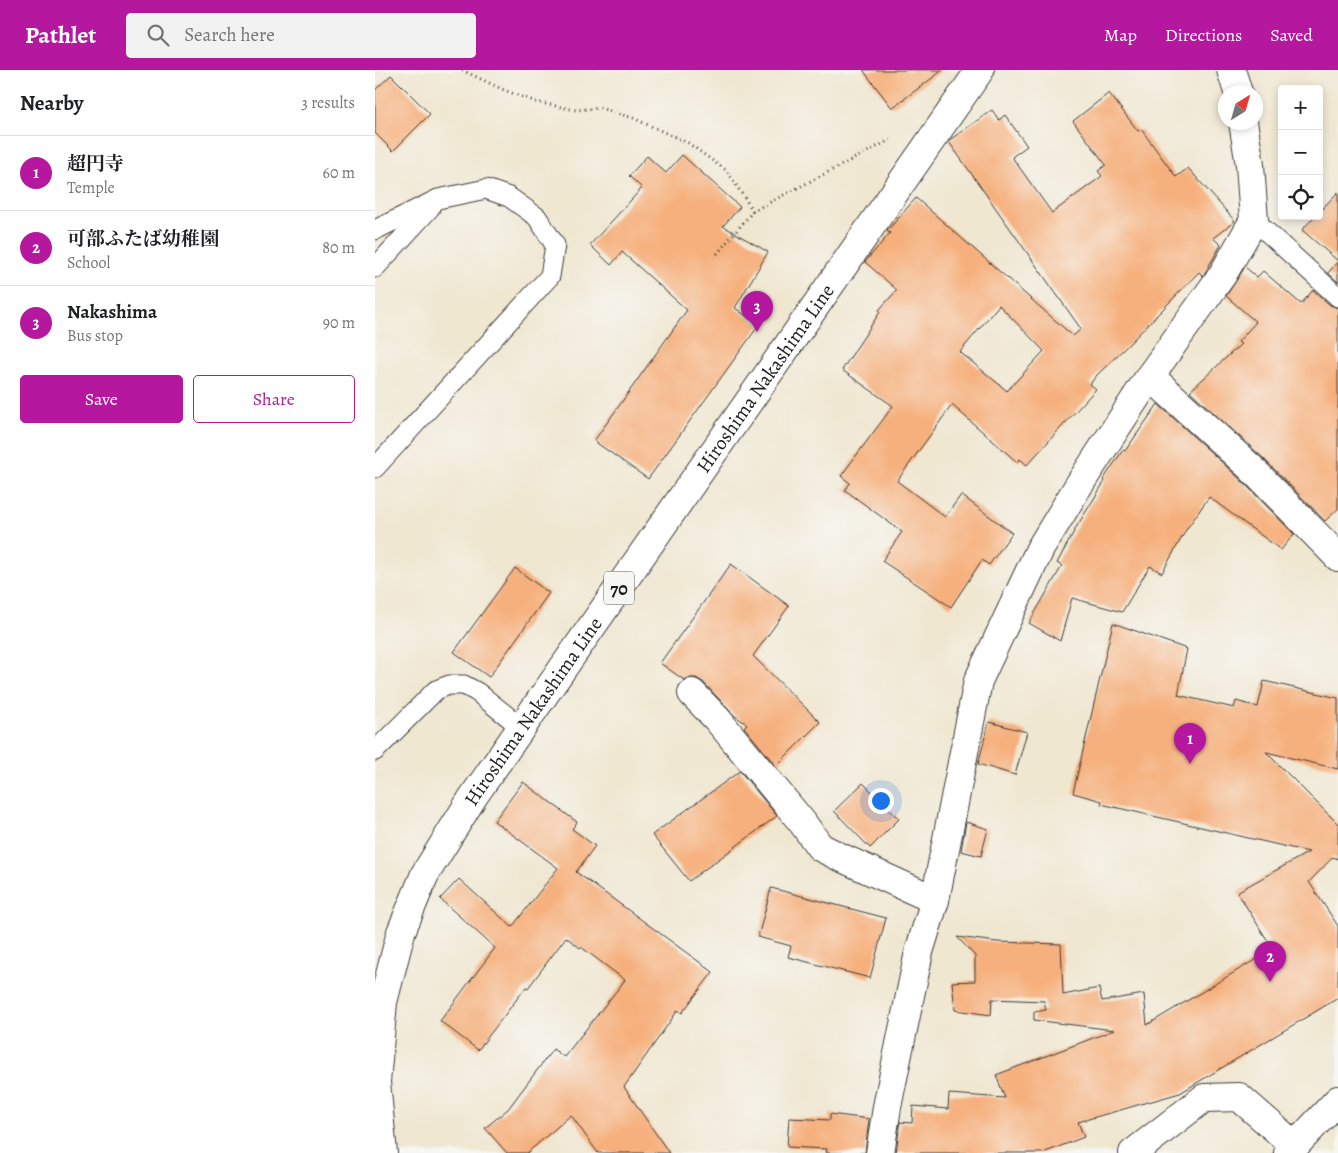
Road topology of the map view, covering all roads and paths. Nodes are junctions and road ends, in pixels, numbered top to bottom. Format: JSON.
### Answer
{"nodes":[{"id":1,"x":462,"y":70,"type":"edge"},
{"id":2,"x":981,"y":70,"type":"edge"},
{"id":3,"x":1231,"y":70,"type":"edge"},
{"id":4,"x":1236,"y":85,"type":"edge"},
{"id":5,"x":1244,"y":130,"type":"edge"},
{"id":6,"x":929,"y":144,"type":"junction"},
{"id":7,"x":438,"y":199,"type":"junction"},
{"id":8,"x":753,"y":210,"type":"junction"},
{"id":9,"x":1254,"y":220,"type":"junction"},
{"id":10,"x":375,"y":230,"type":"edge"},
{"id":11,"x":717,"y":254,"type":"dead end"},
{"id":12,"x":375,"y":268,"type":"edge"},
{"id":13,"x":1338,"y":297,"type":"edge"},
{"id":14,"x":1150,"y":376,"type":"junction"},
{"id":15,"x":375,"y":468,"type":"edge"},
{"id":16,"x":1337,"y":553,"type":"edge"},
{"id":17,"x":692,"y":693,"type":"dead end"},
{"id":18,"x":522,"y":728,"type":"junction"},
{"id":19,"x":375,"y":751,"type":"edge"},
{"id":20,"x":935,"y":900,"type":"junction"},
{"id":21,"x":1338,"y":1100,"type":"edge"},
{"id":22,"x":1291,"y":1149,"type":"edge"},
{"id":23,"x":383,"y":1153,"type":"edge"},
{"id":24,"x":880,"y":1153,"type":"edge"},
{"id":25,"x":1133,"y":1153,"type":"edge"}],
"edges":[{"from":1,"to":8,"type":"path"},
{"from":2,"to":6,"type":"street","name":"Hiroshima Nakashima Line","number":"70"},
{"from":3,"to":4,"type":"street"},
{"from":5,"to":9,"type":"street"},
{"from":6,"to":8,"type":"path"},
{"from":6,"to":18,"type":"street","name":"Hiroshima Nakashima Line","number":"70"},
{"from":7,"to":10,"type":"lane"},
{"from":7,"to":12,"type":"lane"},
{"from":7,"to":15,"type":"lane"},
{"from":8,"to":11,"type":"path"},
{"from":9,"to":13,"type":"lane"},
{"from":9,"to":14,"type":"street"},
{"from":14,"to":16,"type":"street"},
{"from":14,"to":20,"type":"street"},
{"from":17,"to":20,"type":"street"},
{"from":18,"to":19,"type":"lane"},
{"from":18,"to":23,"type":"street","name":"Hiroshima Nakashima Line","number":"70"},
{"from":20,"to":24,"type":"street"},
{"from":21,"to":22,"type":"street"},
{"from":22,"to":25,"type":"street"}]}
